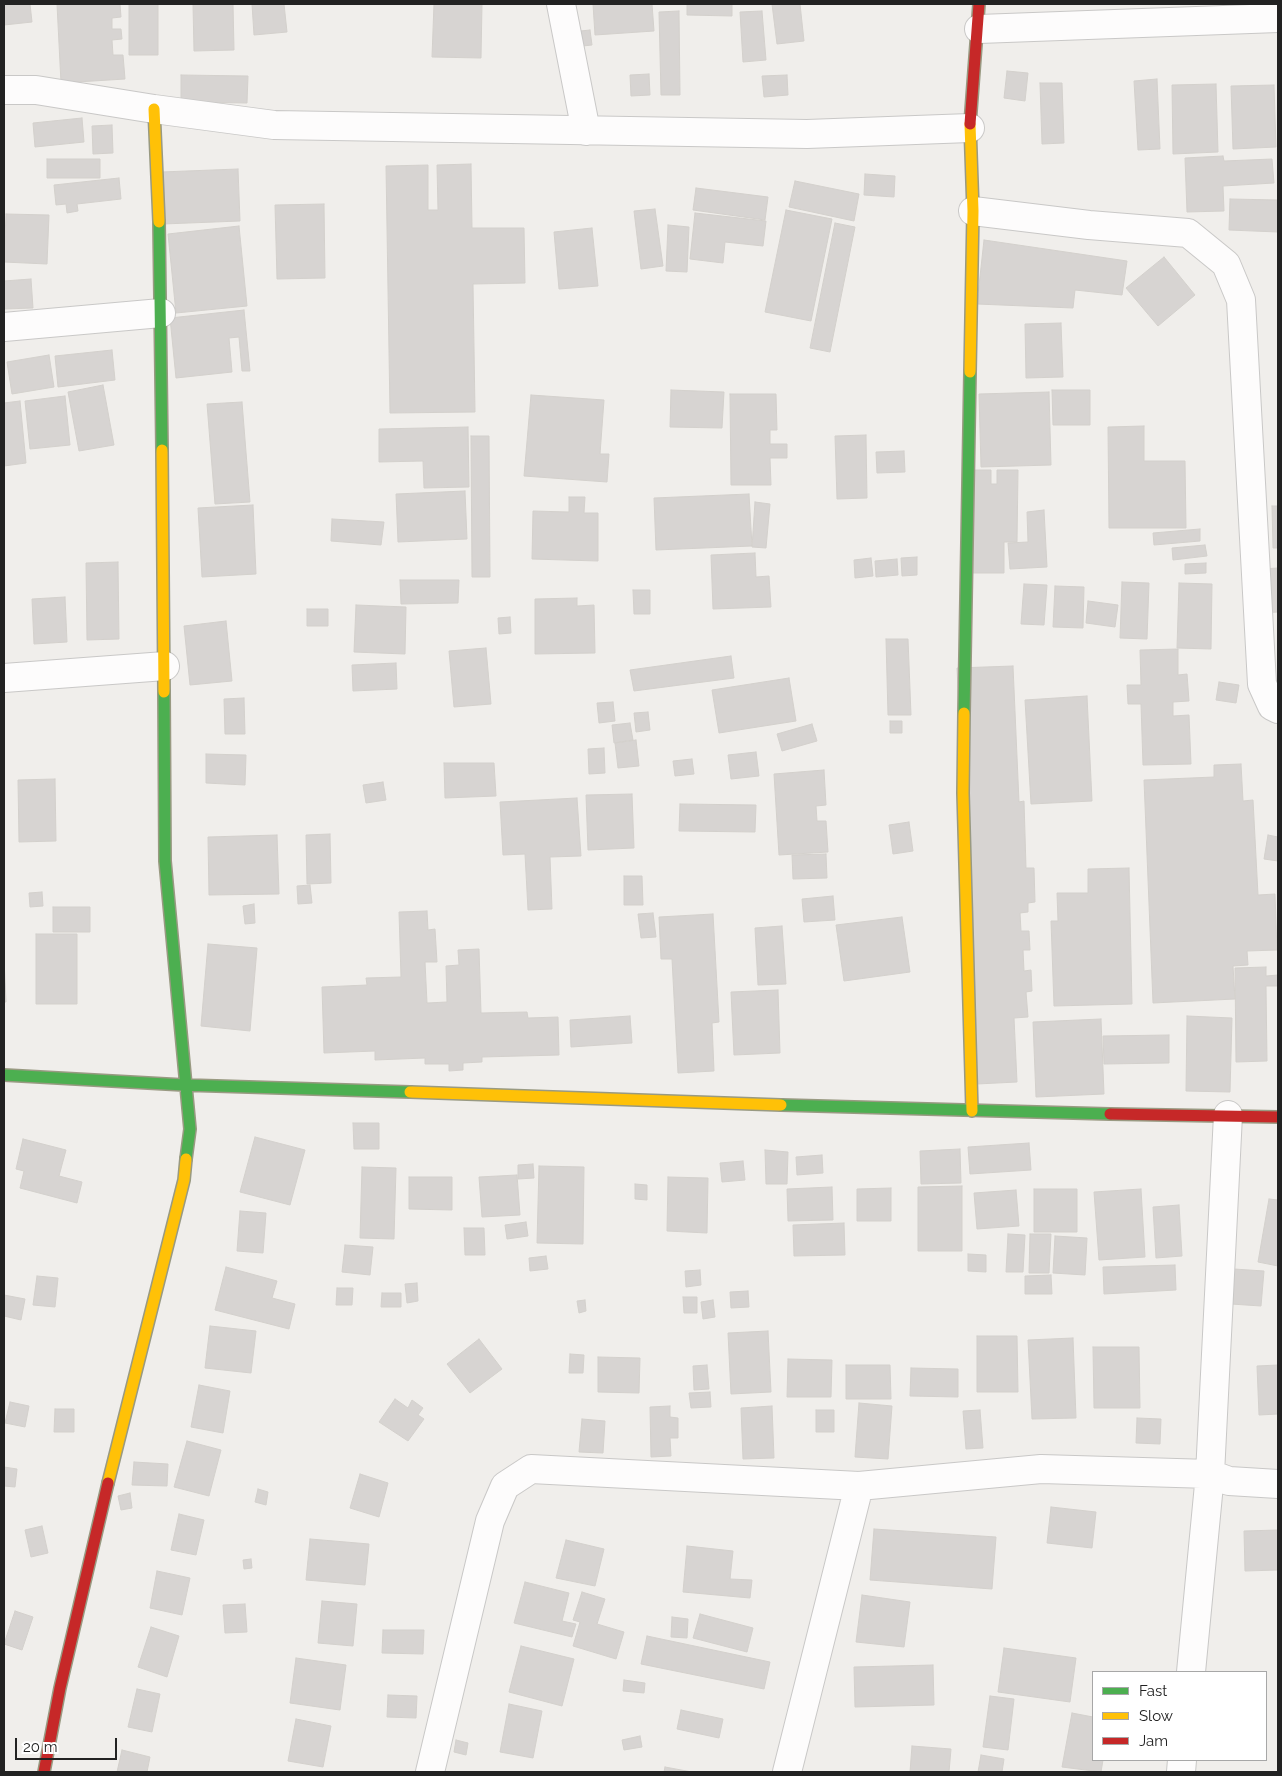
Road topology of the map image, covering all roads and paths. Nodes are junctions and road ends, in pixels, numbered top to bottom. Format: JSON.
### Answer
{"nodes":[{"id":1,"x":561,"y":4,"type":"edge"},
{"id":2,"x":979,"y":17,"type":"edge"},
{"id":3,"x":1278,"y":18,"type":"edge"},
{"id":4,"x":4,"y":90,"type":"edge"},
{"id":5,"x":154,"y":110,"type":"junction"},
{"id":6,"x":970,"y":128,"type":"junction"},
{"id":7,"x":586,"y":131,"type":"junction"},
{"id":8,"x":973,"y":211,"type":"junction"},
{"id":9,"x":161,"y":314,"type":"junction"},
{"id":10,"x":4,"y":327,"type":"edge"},
{"id":11,"x":165,"y":666,"type":"junction"},
{"id":12,"x":4,"y":678,"type":"edge"},
{"id":13,"x":1278,"y":709,"type":"edge"},
{"id":14,"x":4,"y":1075,"type":"edge"},
{"id":15,"x":184,"y":1085,"type":"junction"},
{"id":16,"x":972,"y":1111,"type":"junction"},
{"id":17,"x":1228,"y":1116,"type":"junction"},
{"id":18,"x":1278,"y":1116,"type":"edge"},
{"id":19,"x":1210,"y":1474,"type":"junction"},
{"id":20,"x":1278,"y":1484,"type":"edge"},
{"id":21,"x":859,"y":1486,"type":"junction"},
{"id":22,"x":1192,"y":1671,"type":"edge"},
{"id":23,"x":44,"y":1772,"type":"edge"},
{"id":24,"x":430,"y":1772,"type":"edge"},
{"id":25,"x":787,"y":1772,"type":"edge"}],
"edges":[{"from":1,"to":7,"type":"street"},
{"from":2,"to":3,"type":"street"},
{"from":2,"to":6,"type":"street"},
{"from":4,"to":5,"type":"street"},
{"from":5,"to":7,"type":"street"},
{"from":5,"to":9,"type":"street"},
{"from":6,"to":7,"type":"street"},
{"from":6,"to":8,"type":"street"},
{"from":8,"to":13,"type":"street"},
{"from":8,"to":16,"type":"street"},
{"from":9,"to":10,"type":"street"},
{"from":9,"to":11,"type":"street"},
{"from":11,"to":12,"type":"street"},
{"from":11,"to":15,"type":"street"},
{"from":14,"to":15,"type":"street"},
{"from":15,"to":16,"type":"street"},
{"from":15,"to":23,"type":"street"},
{"from":16,"to":17,"type":"street"},
{"from":17,"to":18,"type":"street"},
{"from":17,"to":19,"type":"street"},
{"from":19,"to":20,"type":"street"},
{"from":19,"to":21,"type":"street"},
{"from":19,"to":22,"type":"street"},
{"from":21,"to":24,"type":"street"},
{"from":21,"to":25,"type":"street"}]}
